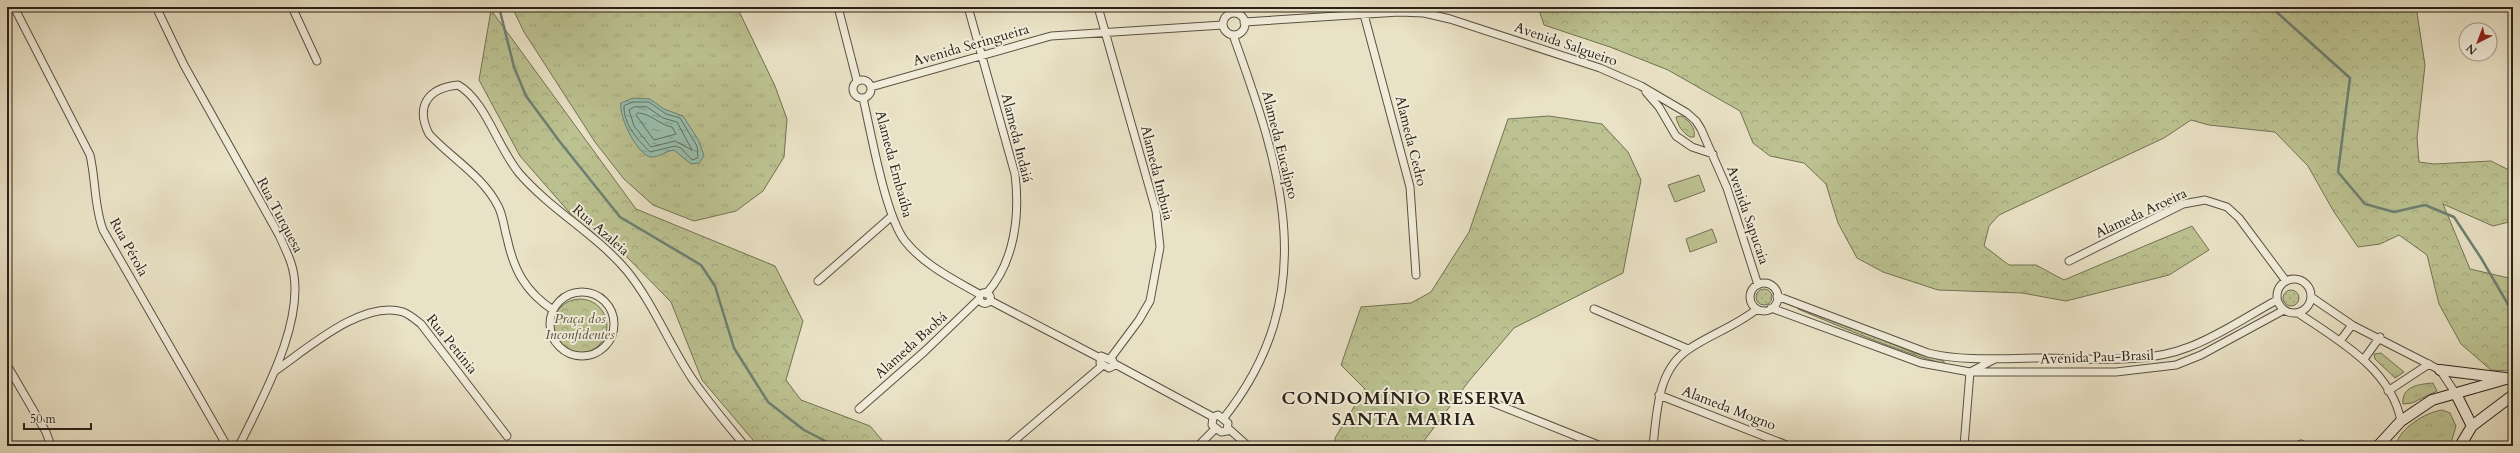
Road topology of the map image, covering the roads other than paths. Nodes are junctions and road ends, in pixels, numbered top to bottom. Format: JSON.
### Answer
{"nodes":[{"id":1,"x":14,"y":7,"type":"edge"},
{"id":2,"x":156,"y":7,"type":"edge"},
{"id":3,"x":292,"y":7,"type":"edge"},
{"id":4,"x":838,"y":7,"type":"edge"},
{"id":5,"x":968,"y":7,"type":"edge"},
{"id":6,"x":1098,"y":7,"type":"edge"},
{"id":7,"x":1362,"y":7,"type":"edge"},
{"id":8,"x":1232,"y":10,"type":"edge"},
{"id":9,"x":1364,"y":16,"type":"junction"},
{"id":10,"x":1244,"y":22,"type":"junction"},
{"id":11,"x":1223,"y":25,"type":"junction"},
{"id":12,"x":1104,"y":31,"type":"junction"},
{"id":13,"x":1233,"y":35,"type":"junction"},
{"id":14,"x":980,"y":55,"type":"junction"},
{"id":15,"x":317,"y":61,"type":"dead end"},
{"id":16,"x":857,"y":81,"type":"junction"},
{"id":17,"x":1641,"y":86,"type":"junction"},
{"id":18,"x":871,"y":87,"type":"junction"},
{"id":19,"x":863,"y":98,"type":"junction"},
{"id":20,"x":1677,"y":109,"type":"junction"},
{"id":21,"x":1668,"y":120,"type":"junction"},
{"id":22,"x":1703,"y":137,"type":"junction"},
{"id":23,"x":1692,"y":147,"type":"junction"},
{"id":24,"x":1712,"y":154,"type":"junction"},
{"id":25,"x":892,"y":216,"type":"junction"},
{"id":26,"x":2068,"y":261,"type":"dead end"},
{"id":27,"x":1416,"y":275,"type":"dead end"},
{"id":28,"x":818,"y":281,"type":"dead end"},
{"id":29,"x":2286,"y":281,"type":"junction"},
{"id":30,"x":1758,"y":285,"type":"junction"},
{"id":31,"x":981,"y":296,"type":"junction"},
{"id":32,"x":1777,"y":296,"type":"junction"},
{"id":33,"x":2311,"y":297,"type":"junction"},
{"id":34,"x":2277,"y":300,"type":"junction"},
{"id":35,"x":1771,"y":308,"type":"junction"},
{"id":36,"x":1594,"y":309,"type":"dead end"},
{"id":37,"x":1758,"y":309,"type":"junction"},
{"id":38,"x":553,"y":310,"type":"junction"},
{"id":39,"x":2284,"y":310,"type":"junction"},
{"id":40,"x":2298,"y":313,"type":"junction"},
{"id":41,"x":2352,"y":325,"type":"junction"},
{"id":42,"x":2380,"y":337,"type":"junction"},
{"id":43,"x":2340,"y":341,"type":"junction"},
{"id":44,"x":1688,"y":349,"type":"junction"},
{"id":45,"x":1946,"y":357,"type":"junction"},
{"id":46,"x":1996,"y":358,"type":"junction"},
{"id":47,"x":2364,"y":359,"type":"junction"},
{"id":48,"x":1112,"y":361,"type":"junction"},
{"id":49,"x":1102,"y":362,"type":"junction"},
{"id":50,"x":2429,"y":364,"type":"junction"},
{"id":51,"x":7,"y":365,"type":"edge"},
{"id":52,"x":2440,"y":370,"type":"junction"},
{"id":53,"x":275,"y":371,"type":"junction"},
{"id":54,"x":1970,"y":372,"type":"junction"},
{"id":55,"x":2511,"y":378,"type":"edge"},
{"id":56,"x":2388,"y":391,"type":"junction"},
{"id":57,"x":2456,"y":394,"type":"junction"},
{"id":58,"x":1659,"y":395,"type":"junction"},
{"id":59,"x":2513,"y":395,"type":"edge"},
{"id":60,"x":1491,"y":402,"type":"dead end"},
{"id":61,"x":859,"y":409,"type":"dead end"},
{"id":62,"x":1213,"y":417,"type":"junction"},
{"id":63,"x":1223,"y":419,"type":"junction"},
{"id":64,"x":2401,"y":421,"type":"junction"},
{"id":65,"x":2472,"y":426,"type":"junction"},
{"id":66,"x":1216,"y":428,"type":"junction"},
{"id":67,"x":1229,"y":429,"type":"junction"},
{"id":68,"x":507,"y":436,"type":"dead end"},
{"id":69,"x":2383,"y":444,"type":"edge"},
{"id":70,"x":51,"y":446,"type":"edge"},
{"id":71,"x":227,"y":446,"type":"edge"},
{"id":72,"x":239,"y":446,"type":"edge"},
{"id":73,"x":745,"y":446,"type":"edge"},
{"id":74,"x":1008,"y":446,"type":"edge"},
{"id":75,"x":1198,"y":446,"type":"edge"},
{"id":76,"x":1248,"y":446,"type":"edge"},
{"id":77,"x":1601,"y":446,"type":"edge"},
{"id":78,"x":1653,"y":446,"type":"edge"},
{"id":79,"x":1789,"y":446,"type":"edge"},
{"id":80,"x":1964,"y":446,"type":"edge"},
{"id":81,"x":2460,"y":446,"type":"edge"}],
"edges":[{"from":1,"to":71,"type":"street","name":"Rua Pérola"},
{"from":2,"to":53,"type":"street","name":"Rua Turquesa"},
{"from":3,"to":15,"type":"street"},
{"from":4,"to":16,"type":"street"},
{"from":5,"to":14,"type":"street","name":"Alameda Indaiá"},
{"from":6,"to":12,"type":"street","name":"Alameda Imbuia"},
{"from":7,"to":9,"type":"street","name":"Alameda Cedro"},
{"from":8,"to":10,"type":"street"},
{"from":8,"to":11,"type":"street"},
{"from":9,"to":10,"type":"street","name":"Avenida Salgueiro"},
{"from":9,"to":17,"type":"street","name":"Avenida Salgueiro"},
{"from":9,"to":27,"type":"street","name":"Alameda Cedro"},
{"from":10,"to":13,"type":"street"},
{"from":11,"to":12,"type":"street","name":"Avenida Seringueira"},
{"from":11,"to":13,"type":"street"},
{"from":12,"to":14,"type":"street","name":"Avenida Seringueira"},
{"from":12,"to":48,"type":"street","name":"Alameda Imbuia"},
{"from":13,"to":63,"type":"street","name":"Alameda Eucalipto"},
{"from":14,"to":18,"type":"street","name":"Avenida Seringueira"},
{"from":14,"to":31,"type":"street","name":"Alameda Indaiá"},
{"from":16,"to":18,"type":"street"},
{"from":16,"to":19,"type":"street"},
{"from":17,"to":20,"type":"street","name":"Avenida Salgueiro"},
{"from":17,"to":21,"type":"street","name":"Avenida Salgueiro"},
{"from":18,"to":19,"type":"street"},
{"from":19,"to":25,"type":"street","name":"Alameda Embaúba"},
{"from":20,"to":21,"type":"street"},
{"from":20,"to":22,"type":"street","name":"Avenida Salgueiro"},
{"from":21,"to":23,"type":"street","name":"Avenida Salgueiro"},
{"from":22,"to":23,"type":"street"},
{"from":22,"to":24,"type":"street","name":"Avenida Salgueiro"},
{"from":23,"to":24,"type":"street","name":"Avenida Salgueiro"},
{"from":24,"to":30,"type":"street","name":"Avenida Sapucaia"},
{"from":25,"to":28,"type":"street"},
{"from":25,"to":31,"type":"street","name":"Alameda Embaúba"},
{"from":26,"to":29,"type":"street","name":"Alameda Aroeira"},
{"from":29,"to":33,"type":"street"},
{"from":29,"to":34,"type":"street"},
{"from":30,"to":32,"type":"street","name":"Avenida Pau-Brasil"},
{"from":30,"to":37,"type":"street"},
{"from":31,"to":49,"type":"street","name":"Alameda Embaúba"},
{"from":31,"to":61,"type":"street","name":"Alameda Baobá"},
{"from":32,"to":35,"type":"street"},
{"from":32,"to":45,"type":"street","name":"Avenida Pau-Brasil"},
{"from":33,"to":40,"type":"street"},
{"from":33,"to":41,"type":"street"},
{"from":34,"to":39,"type":"street"},
{"from":34,"to":46,"type":"street","name":"Avenida Pau-Brasil"},
{"from":35,"to":37,"type":"street","name":"Avenida Pau-Brasil"},
{"from":35,"to":54,"type":"street","name":"Avenida Pau-Brasil"},
{"from":36,"to":44,"type":"street"},
{"from":37,"to":44,"type":"street"},
{"from":38,"to":38,"type":"street"},
{"from":38,"to":73,"type":"street","name":"Rua Azaleia"},
{"from":39,"to":40,"type":"street"},
{"from":39,"to":54,"type":"street","name":"Avenida Pau-Brasil"},
{"from":40,"to":43,"type":"street"},
{"from":41,"to":42,"type":"street"},
{"from":41,"to":43,"type":"street"},
{"from":42,"to":47,"type":"street"},
{"from":42,"to":50,"type":"street"},
{"from":43,"to":47,"type":"street"},
{"from":44,"to":58,"type":"street"},
{"from":45,"to":46,"type":"street","name":"Avenida Pau-Brasil"},
{"from":45,"to":54,"type":"street","name":"Avenida Pau-Brasil"},
{"from":46,"to":54,"type":"street","name":"Avenida Pau-Brasil"},
{"from":47,"to":56,"type":"street"},
{"from":48,"to":49,"type":"street"},
{"from":48,"to":62,"type":"street"},
{"from":49,"to":74,"type":"street"},
{"from":50,"to":52,"type":"street"},
{"from":50,"to":56,"type":"street"},
{"from":51,"to":70,"type":"street"},
{"from":52,"to":55,"type":"main road"},
{"from":52,"to":57,"type":"street"},
{"from":53,"to":68,"type":"street","name":"Rua Petúnia"},
{"from":53,"to":72,"type":"street","name":"Rua Turquesa"},
{"from":54,"to":80,"type":"street"},
{"from":55,"to":57,"type":"main road"},
{"from":56,"to":64,"type":"street"},
{"from":57,"to":64,"type":"main road"},
{"from":57,"to":65,"type":"main road"},
{"from":58,"to":78,"type":"street"},
{"from":58,"to":79,"type":"street","name":"Alameda Mogno"},
{"from":59,"to":65,"type":"main road"},
{"from":60,"to":77,"type":"street"},
{"from":62,"to":63,"type":"street"},
{"from":62,"to":66,"type":"street"},
{"from":63,"to":67,"type":"street"},
{"from":64,"to":69,"type":"main road"},
{"from":65,"to":81,"type":"main road"},
{"from":66,"to":67,"type":"street"},
{"from":66,"to":75,"type":"street"},
{"from":67,"to":76,"type":"street"}]}
